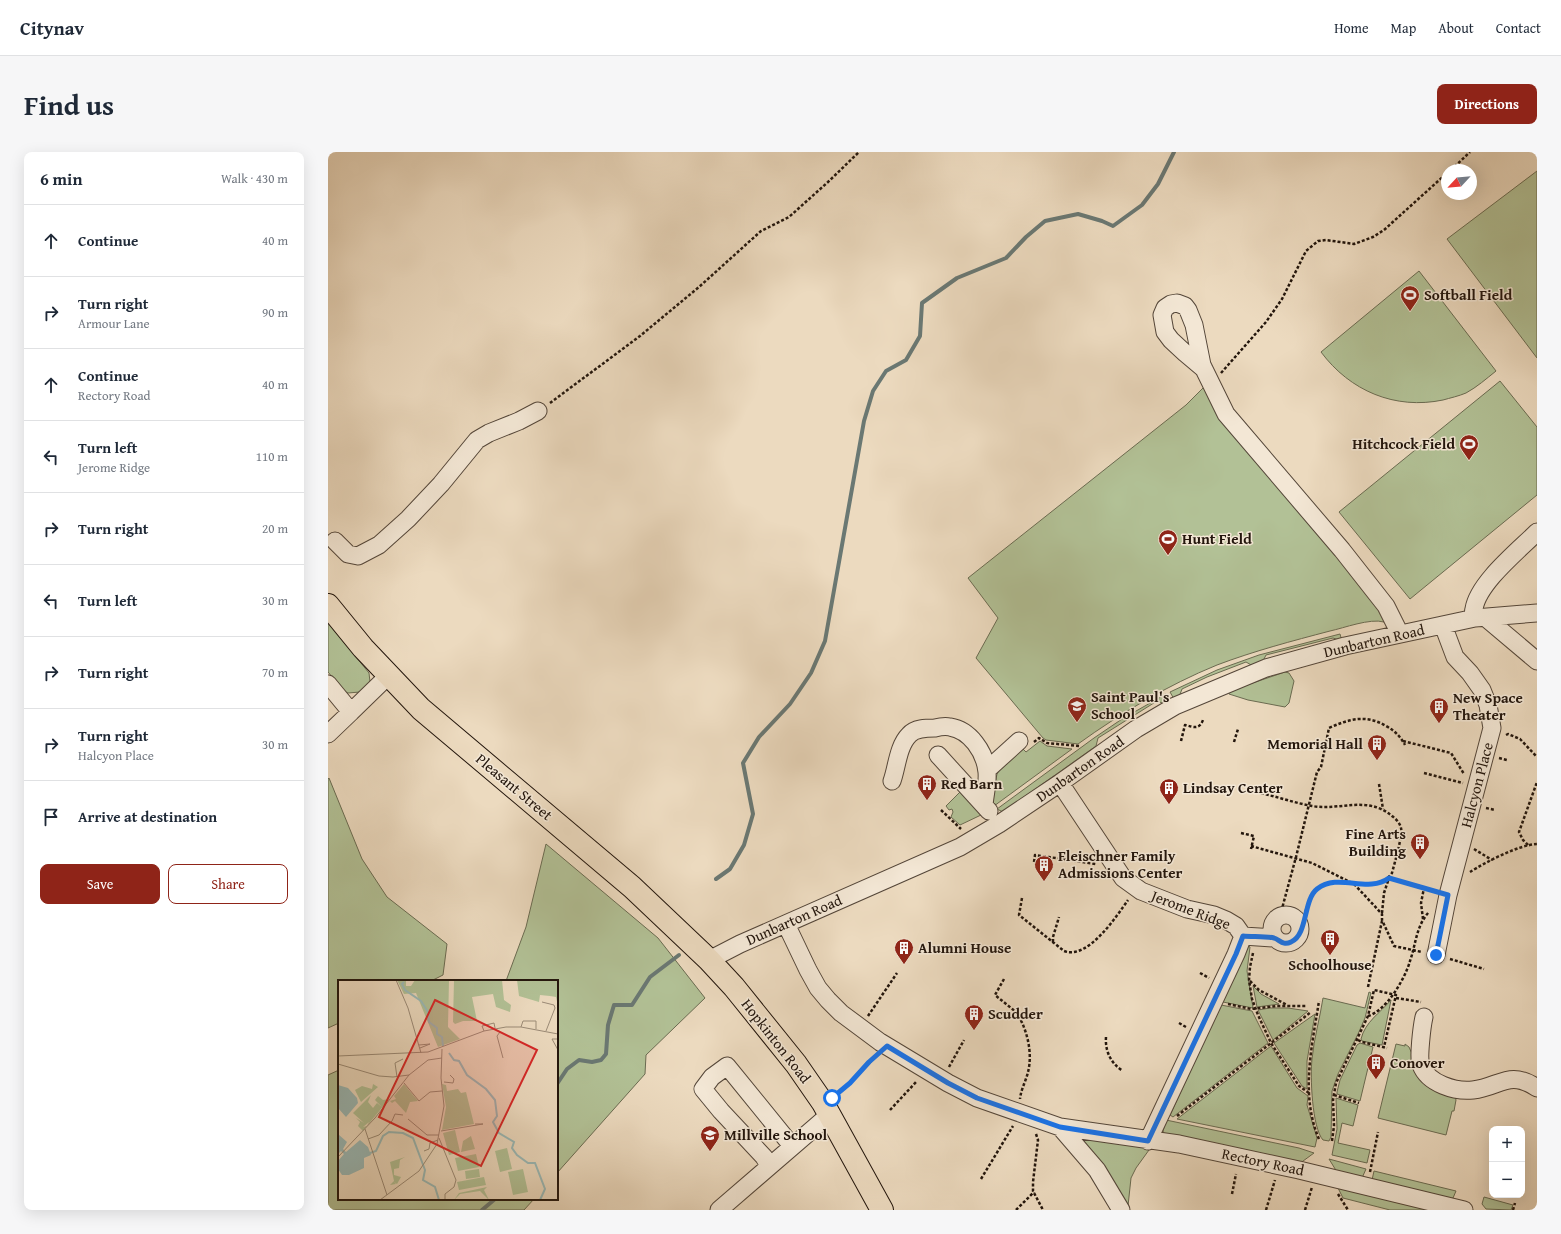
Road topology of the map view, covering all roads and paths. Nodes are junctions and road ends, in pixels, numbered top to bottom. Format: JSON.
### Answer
{"nodes":[{"id":1,"x":859,"y":152,"type":"edge"},
{"id":2,"x":1470,"y":152,"type":"edge"},
{"id":3,"x":1457,"y":164,"type":"edge"},
{"id":4,"x":1441,"y":178,"type":"edge"},
{"id":5,"x":1208,"y":376,"type":"joint"},
{"id":6,"x":538,"y":411,"type":"joint"},
{"id":7,"x":1537,"y":532,"type":"edge"},
{"id":8,"x":335,"y":541,"type":"dead end"},
{"id":9,"x":328,"y":605,"type":"edge"},
{"id":10,"x":1537,"y":613,"type":"edge"},
{"id":11,"x":1480,"y":618,"type":"junction"},
{"id":12,"x":1444,"y":625,"type":"junction"},
{"id":13,"x":1400,"y":634,"type":"junction"},
{"id":14,"x":1537,"y":661,"type":"edge"},
{"id":15,"x":388,"y":676,"type":"junction"},
{"id":16,"x":328,"y":684,"type":"edge"},
{"id":17,"x":351,"y":712,"type":"junction"},
{"id":18,"x":1204,"y":720,"type":"dead end"},
{"id":19,"x":1238,"y":728,"type":"dead end"},
{"id":20,"x":328,"y":734,"type":"edge"},
{"id":21,"x":1501,"y":740,"type":"dead end"},
{"id":22,"x":1181,"y":741,"type":"dead end"},
{"id":23,"x":1403,"y":741,"type":"junction"},
{"id":24,"x":1234,"y":742,"type":"dead end"},
{"id":25,"x":1025,"y":743,"type":"joint"},
{"id":26,"x":1405,"y":745,"type":"dead end"},
{"id":27,"x":1079,"y":746,"type":"dead end"},
{"id":28,"x":938,"y":755,"type":"dead end"},
{"id":29,"x":1537,"y":757,"type":"edge"},
{"id":30,"x":986,"y":770,"type":"junction"},
{"id":31,"x":1424,"y":773,"type":"dead end"},
{"id":32,"x":892,"y":781,"type":"dead end"},
{"id":33,"x":1537,"y":782,"type":"edge"},
{"id":34,"x":1060,"y":783,"type":"junction"},
{"id":35,"x":1379,"y":784,"type":"dead end"},
{"id":36,"x":1474,"y":786,"type":"junction"},
{"id":37,"x":1205,"y":787,"type":"dead end"},
{"id":38,"x":1222,"y":792,"type":"dead end"},
{"id":39,"x":1261,"y":793,"type":"dead end"},
{"id":40,"x":984,"y":805,"type":"junction"},
{"id":41,"x":1309,"y":806,"type":"junction"},
{"id":42,"x":941,"y":810,"type":"dead end"},
{"id":43,"x":1383,"y":810,"type":"junction"},
{"id":44,"x":999,"y":824,"type":"junction"},
{"id":45,"x":962,"y":831,"type":"dead end"},
{"id":46,"x":1241,"y":833,"type":"dead end"},
{"id":47,"x":1462,"y":841,"type":"junction"},
{"id":48,"x":1536,"y":844,"type":"edge"},
{"id":49,"x":1528,"y":845,"type":"junction"},
{"id":50,"x":1397,"y":853,"type":"junction"},
{"id":51,"x":1403,"y":854,"type":"dead end"},
{"id":52,"x":1296,"y":857,"type":"junction"},
{"id":53,"x":1493,"y":860,"type":"junction"},
{"id":54,"x":1034,"y":862,"type":"dead end"},
{"id":55,"x":1116,"y":867,"type":"junction"},
{"id":56,"x":1389,"y":878,"type":"junction"},
{"id":57,"x":1354,"y":884,"type":"junction"},
{"id":58,"x":1137,"y":888,"type":"junction"},
{"id":59,"x":1424,"y":888,"type":"junction"},
{"id":60,"x":1448,"y":890,"type":"junction"},
{"id":61,"x":1022,"y":898,"type":"dead end"},
{"id":62,"x":1382,"y":914,"type":"junction"},
{"id":63,"x":1280,"y":916,"type":"junction"},
{"id":64,"x":1059,"y":917,"type":"dead end"},
{"id":65,"x":1423,"y":918,"type":"junction"},
{"id":66,"x":1382,"y":920,"type":"junction"},
{"id":67,"x":786,"y":924,"type":"junction"},
{"id":68,"x":1300,"y":930,"type":"junction"},
{"id":69,"x":1248,"y":936,"type":"junction"},
{"id":70,"x":1274,"y":938,"type":"junction"},
{"id":71,"x":1053,"y":942,"type":"junction"},
{"id":72,"x":1412,"y":950,"type":"junction"},
{"id":73,"x":1430,"y":954,"type":"joint"},
{"id":74,"x":710,"y":960,"type":"junction"},
{"id":75,"x":1465,"y":964,"type":"dead end"},
{"id":76,"x":1484,"y":969,"type":"dead end"},
{"id":77,"x":897,"y":973,"type":"dead end"},
{"id":78,"x":1004,"y":979,"type":"dead end"},
{"id":79,"x":1250,"y":980,"type":"junction"},
{"id":80,"x":1368,"y":987,"type":"dead end"},
{"id":81,"x":1393,"y":994,"type":"junction"},
{"id":82,"x":1214,"y":1001,"type":"junction"},
{"id":83,"x":1319,"y":1001,"type":"dead end"},
{"id":84,"x":1290,"y":1006,"type":"junction"},
{"id":85,"x":1306,"y":1006,"type":"dead end"},
{"id":86,"x":1255,"y":1009,"type":"junction"},
{"id":87,"x":1311,"y":1012,"type":"dead end"},
{"id":88,"x":1368,"y":1016,"type":"junction"},
{"id":89,"x":1424,"y":1017,"type":"dead end"},
{"id":90,"x":859,"y":1028,"type":"junction"},
{"id":91,"x":1106,"y":1036,"type":"dead end"},
{"id":92,"x":964,"y":1040,"type":"dead end"},
{"id":93,"x":1358,"y":1040,"type":"junction"},
{"id":94,"x":1271,"y":1043,"type":"junction"},
{"id":95,"x":887,"y":1046,"type":"junction"},
{"id":96,"x":927,"y":1070,"type":"junction"},
{"id":97,"x":1123,"y":1071,"type":"dead end"},
{"id":98,"x":942,"y":1079,"type":"junction"},
{"id":99,"x":1537,"y":1088,"type":"edge"},
{"id":100,"x":1309,"y":1093,"type":"junction"},
{"id":101,"x":1334,"y":1095,"type":"junction"},
{"id":102,"x":1359,"y":1103,"type":"dead end"},
{"id":103,"x":1020,"y":1105,"type":"dead end"},
{"id":104,"x":830,"y":1106,"type":"junction"},
{"id":105,"x":890,"y":1110,"type":"dead end"},
{"id":106,"x":1034,"y":1118,"type":"junction"},
{"id":107,"x":1172,"y":1119,"type":"dead end"},
{"id":108,"x":1016,"y":1120,"type":"dead end"},
{"id":109,"x":1060,"y":1127,"type":"junction"},
{"id":110,"x":1378,"y":1132,"type":"dead end"},
{"id":111,"x":1319,"y":1139,"type":"dead end"},
{"id":112,"x":1148,"y":1141,"type":"junction"},
{"id":113,"x":1332,"y":1141,"type":"dead end"},
{"id":114,"x":792,"y":1146,"type":"junction"},
{"id":115,"x":769,"y":1166,"type":"junction"},
{"id":116,"x":1236,"y":1174,"type":"dead end"},
{"id":117,"x":981,"y":1180,"type":"dead end"},
{"id":118,"x":1275,"y":1180,"type":"dead end"},
{"id":119,"x":1313,"y":1185,"type":"dead end"},
{"id":120,"x":1366,"y":1186,"type":"junction"},
{"id":121,"x":1034,"y":1192,"type":"junction"},
{"id":122,"x":1232,"y":1194,"type":"dead end"},
{"id":123,"x":1515,"y":1203,"type":"dead end"},
{"id":124,"x":719,"y":1210,"type":"edge"},
{"id":125,"x":882,"y":1210,"type":"edge"},
{"id":126,"x":1016,"y":1210,"type":"edge"},
{"id":127,"x":1043,"y":1210,"type":"edge"},
{"id":128,"x":1121,"y":1210,"type":"edge"},
{"id":129,"x":1266,"y":1210,"type":"edge"},
{"id":130,"x":1305,"y":1210,"type":"edge"},
{"id":131,"x":1464,"y":1210,"type":"edge"},
{"id":132,"x":1513,"y":1210,"type":"edge"}],
"edges":[{"from":1,"to":6,"type":"path"},
{"from":2,"to":3,"type":"path"},
{"from":4,"to":5,"type":"path"},
{"from":5,"to":13,"type":"street"},
{"from":6,"to":8,"type":"street"},
{"from":7,"to":11,"type":"street"},
{"from":9,"to":15,"type":"main road","name":"Pleasant Street"},
{"from":10,"to":11,"type":"street","name":"Dunbarton Road"},
{"from":11,"to":12,"type":"street","name":"Dunbarton Road"},
{"from":11,"to":14,"type":"street"},
{"from":12,"to":13,"type":"street","name":"Dunbarton Road"},
{"from":12,"to":36,"type":"street","name":"Halcyon Place"},
{"from":13,"to":34,"type":"street","name":"Dunbarton Road"},
{"from":15,"to":17,"type":"street"},
{"from":15,"to":74,"type":"main road","name":"Pleasant Street"},
{"from":16,"to":17,"type":"street"},
{"from":17,"to":20,"type":"street"},
{"from":18,"to":22,"type":"path"},
{"from":19,"to":24,"type":"path"},
{"from":21,"to":29,"type":"path"},
{"from":23,"to":26,"type":"path"},
{"from":23,"to":36,"type":"path"},
{"from":23,"to":41,"type":"path"},
{"from":25,"to":27,"type":"path"},
{"from":25,"to":30,"type":"street"},
{"from":28,"to":40,"type":"street"},
{"from":30,"to":32,"type":"street"},
{"from":30,"to":40,"type":"street"},
{"from":31,"to":36,"type":"path"},
{"from":33,"to":49,"type":"path"},
{"from":34,"to":44,"type":"street","name":"Dunbarton Road"},
{"from":34,"to":55,"type":"street","name":"Jerome Ridge"},
{"from":35,"to":43,"type":"path"},
{"from":36,"to":47,"type":"street","name":"Halcyon Place"},
{"from":37,"to":38,"type":"path"},
{"from":39,"to":41,"type":"path"},
{"from":40,"to":44,"type":"street"},
{"from":41,"to":43,"type":"path"},
{"from":41,"to":52,"type":"path"},
{"from":42,"to":45,"type":"path"},
{"from":43,"to":50,"type":"path"},
{"from":44,"to":67,"type":"street","name":"Dunbarton Road"},
{"from":46,"to":52,"type":"path"},
{"from":47,"to":53,"type":"path"},
{"from":47,"to":60,"type":"street","name":"Halcyon Place"},
{"from":48,"to":49,"type":"path"},
{"from":49,"to":53,"type":"path"},
{"from":50,"to":51,"type":"path"},
{"from":50,"to":56,"type":"path"},
{"from":52,"to":57,"type":"path"},
{"from":52,"to":63,"type":"path"},
{"from":53,"to":60,"type":"path"},
{"from":54,"to":55,"type":"path"},
{"from":55,"to":58,"type":"street","name":"Jerome Ridge"},
{"from":56,"to":57,"type":"path"},
{"from":56,"to":59,"type":"path"},
{"from":56,"to":62,"type":"path"},
{"from":57,"to":62,"type":"path"},
{"from":57,"to":68,"type":"path"},
{"from":58,"to":69,"type":"street","name":"Jerome Ridge"},
{"from":58,"to":71,"type":"path"},
{"from":59,"to":60,"type":"path"},
{"from":59,"to":65,"type":"path"},
{"from":60,"to":65,"type":"path"},
{"from":60,"to":73,"type":"street","name":"Halcyon Place"},
{"from":61,"to":71,"type":"path"},
{"from":62,"to":66,"type":"path"},
{"from":63,"to":68,"type":"street"},
{"from":63,"to":70,"type":"street"},
{"from":64,"to":71,"type":"path"},
{"from":65,"to":72,"type":"path"},
{"from":66,"to":72,"type":"path"},
{"from":66,"to":80,"type":"path"},
{"from":67,"to":74,"type":"street","name":"Dunbarton Road"},
{"from":67,"to":90,"type":"street","name":"Rectory Road"},
{"from":68,"to":70,"type":"street"},
{"from":69,"to":70,"type":"street"},
{"from":69,"to":79,"type":"path"},
{"from":69,"to":82,"type":"street","name":"Jerome Ridge"},
{"from":72,"to":73,"type":"path"},
{"from":72,"to":81,"type":"path"},
{"from":74,"to":104,"type":"main road","name":"Hopkinton Road"},
{"from":75,"to":76,"type":"path"},
{"from":77,"to":90,"type":"path"},
{"from":78,"to":103,"type":"path"},
{"from":79,"to":84,"type":"path"},
{"from":79,"to":86,"type":"path"},
{"from":81,"to":88,"type":"path"},
{"from":81,"to":88,"type":"path"},
{"from":81,"to":93,"type":"path"},
{"from":82,"to":86,"type":"path"},
{"from":82,"to":112,"type":"street","name":"Jerome Ridge"},
{"from":83,"to":100,"type":"path"},
{"from":84,"to":85,"type":"path"},
{"from":84,"to":86,"type":"path"},
{"from":86,"to":94,"type":"path"},
{"from":87,"to":94,"type":"path"},
{"from":88,"to":93,"type":"path"},
{"from":89,"to":99,"type":"street"},
{"from":90,"to":95,"type":"street","name":"Rectory Road"},
{"from":91,"to":97,"type":"path"},
{"from":92,"to":98,"type":"path"},
{"from":93,"to":101,"type":"path"},
{"from":94,"to":100,"type":"path"},
{"from":94,"to":107,"type":"path"},
{"from":95,"to":96,"type":"street","name":"Rectory Road"},
{"from":95,"to":104,"type":"path"},
{"from":96,"to":98,"type":"street","name":"Rectory Road"},
{"from":96,"to":105,"type":"path"},
{"from":98,"to":106,"type":"street","name":"Rectory Road"},
{"from":100,"to":111,"type":"path"},
{"from":101,"to":102,"type":"path"},
{"from":101,"to":113,"type":"path"},
{"from":104,"to":114,"type":"street"},
{"from":104,"to":125,"type":"main road","name":"Hopkinton Road"},
{"from":106,"to":109,"type":"street","name":"Rectory Road"},
{"from":106,"to":121,"type":"path"},
{"from":108,"to":117,"type":"path"},
{"from":109,"to":112,"type":"street","name":"Rectory Road"},
{"from":109,"to":128,"type":"street"},
{"from":110,"to":120,"type":"path"},
{"from":112,"to":120,"type":"street","name":"Rectory Road"},
{"from":114,"to":115,"type":"street"},
{"from":114,"to":115,"type":"street"},
{"from":115,"to":124,"type":"street"},
{"from":116,"to":122,"type":"path"},
{"from":118,"to":129,"type":"path"},
{"from":119,"to":130,"type":"path"},
{"from":120,"to":131,"type":"street","name":"Rectory Road"},
{"from":121,"to":126,"type":"path"},
{"from":121,"to":127,"type":"path"},
{"from":123,"to":132,"type":"path"}]}
